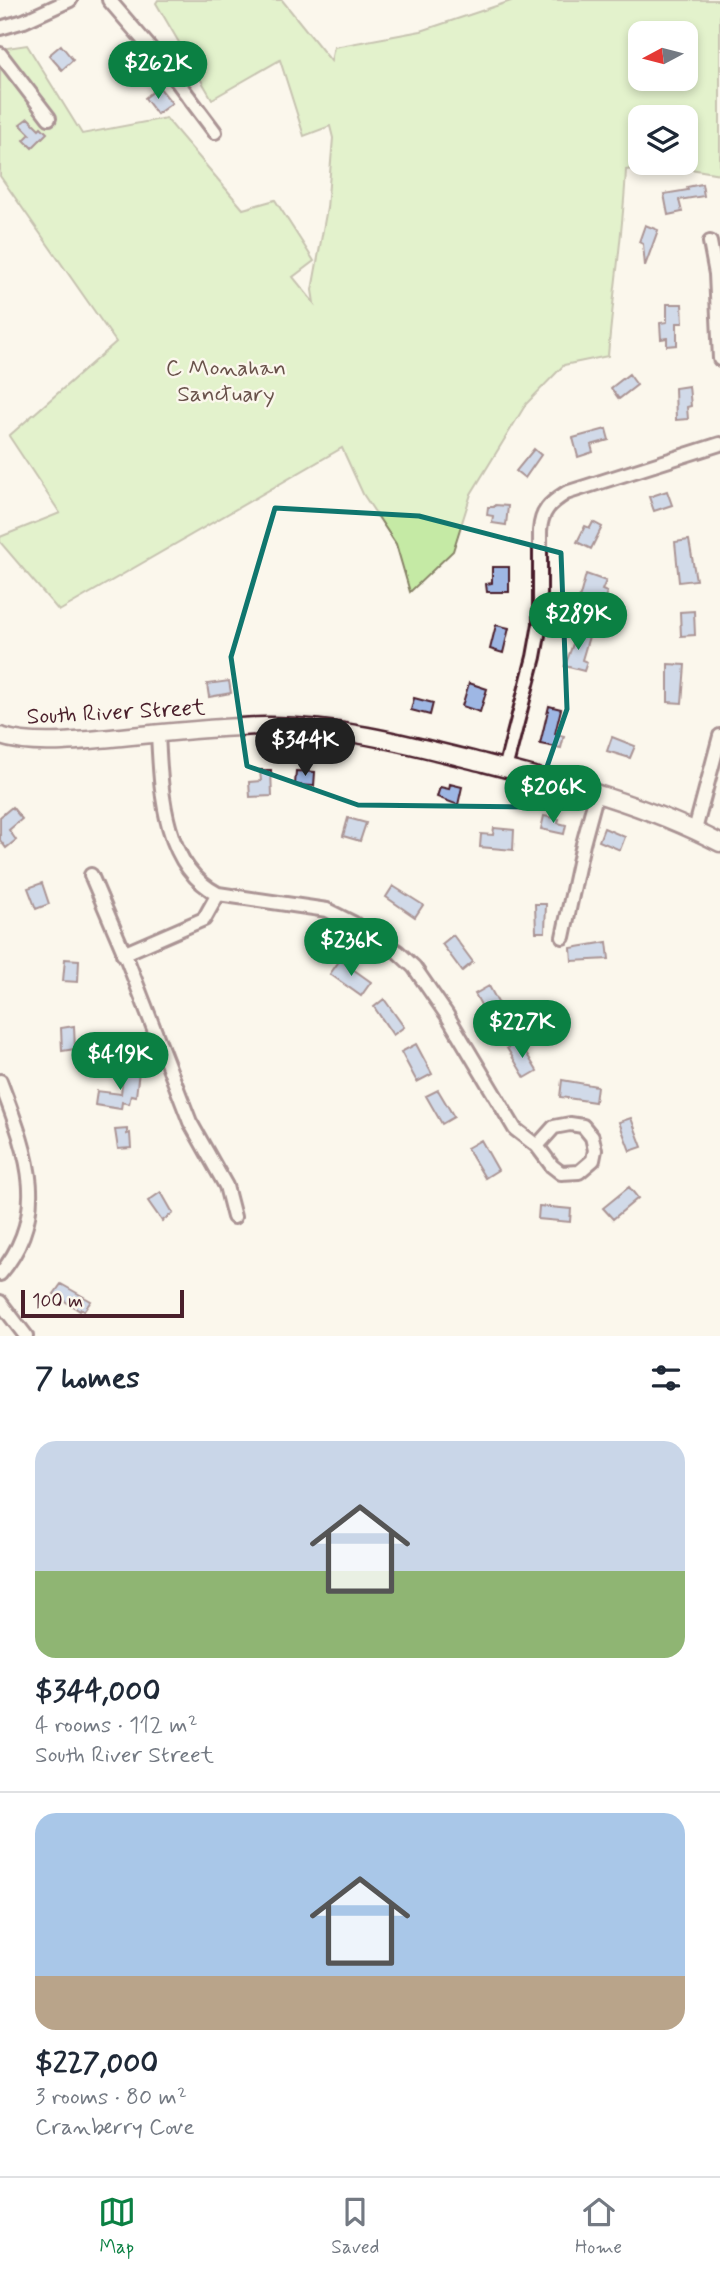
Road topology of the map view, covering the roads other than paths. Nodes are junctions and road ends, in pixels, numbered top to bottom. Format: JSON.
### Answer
{"nodes":[{"id":1,"x":70,"y":0,"type":"edge"},
{"id":2,"x":109,"y":0,"type":"edge"},
{"id":3,"x":0,"y":28,"type":"edge"},
{"id":4,"x":0,"y":54,"type":"edge"},
{"id":5,"x":49,"y":118,"type":"dead end"},
{"id":6,"x":215,"y":132,"type":"dead end"},
{"id":7,"x":710,"y":243,"type":"dead end"},
{"id":8,"x":720,"y":359,"type":"edge"},
{"id":9,"x":720,"y":444,"type":"edge"},
{"id":10,"x":159,"y":734,"type":"junction"},
{"id":11,"x":720,"y":736,"type":"edge"},
{"id":12,"x":2,"y":738,"type":"edge"},
{"id":13,"x":505,"y":769,"type":"junction"},
{"id":14,"x":597,"y":792,"type":"junction"},
{"id":15,"x":695,"y":830,"type":"junction"},
{"id":16,"x":720,"y":843,"type":"edge"},
{"id":17,"x":91,"y":875,"type":"dead end"},
{"id":18,"x":218,"y":894,"type":"junction"},
{"id":19,"x":563,"y":937,"type":"dead end"},
{"id":20,"x":123,"y":954,"type":"junction"},
{"id":21,"x":0,"y":1081,"type":"edge"},
{"id":22,"x":537,"y":1146,"type":"junction"},
{"id":23,"x":234,"y":1217,"type":"dead end"},
{"id":24,"x":0,"y":1274,"type":"edge"},
{"id":25,"x":0,"y":1302,"type":"edge"},
{"id":26,"x":26,"y":1336,"type":"edge"}],
"edges":[{"from":1,"to":3,"type":"street"},
{"from":2,"to":6,"type":"street"},
{"from":4,"to":5,"type":"street"},
{"from":7,"to":8,"type":"street"},
{"from":9,"to":13,"type":"street"},
{"from":10,"to":12,"type":"street","name":"South River Street"},
{"from":10,"to":13,"type":"street","name":"South River Street"},
{"from":10,"to":18,"type":"street"},
{"from":11,"to":15,"type":"street"},
{"from":13,"to":14,"type":"street","name":"South River Street"},
{"from":14,"to":15,"type":"street","name":"South River Street"},
{"from":14,"to":19,"type":"street"},
{"from":15,"to":16,"type":"street","name":"South River Street"},
{"from":17,"to":20,"type":"street"},
{"from":18,"to":20,"type":"street"},
{"from":18,"to":22,"type":"street"},
{"from":20,"to":23,"type":"street"},
{"from":21,"to":24,"type":"street"},
{"from":22,"to":22,"type":"street"},
{"from":25,"to":26,"type":"street"}]}
